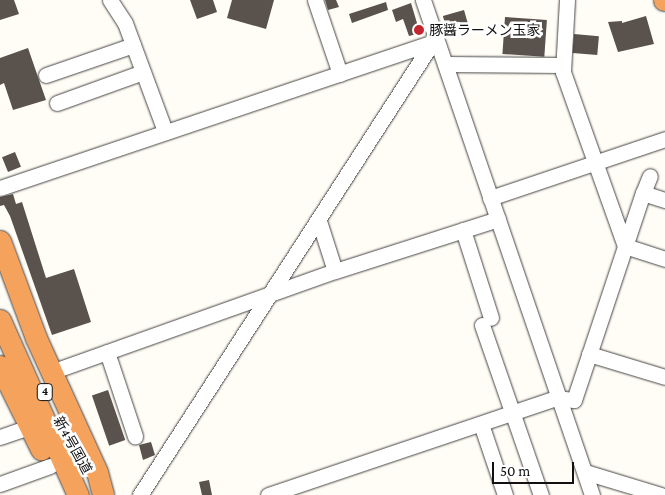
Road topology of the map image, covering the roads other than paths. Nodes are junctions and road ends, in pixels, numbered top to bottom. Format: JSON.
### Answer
{"nodes":[{"id":1,"x":110,"y":0,"type":"edge"},
{"id":2,"x":315,"y":0,"type":"edge"},
{"id":3,"x":423,"y":0,"type":"edge"},
{"id":4,"x":567,"y":0,"type":"edge"},
{"id":5,"x":434,"y":42,"type":"junction"},
{"id":6,"x":133,"y":45,"type":"junction"},
{"id":7,"x":445,"y":64,"type":"junction"},
{"id":8,"x":562,"y":66,"type":"junction"},
{"id":9,"x":144,"y":72,"type":"junction"},
{"id":10,"x":340,"y":74,"type":"junction"},
{"id":11,"x":46,"y":75,"type":"dead end"},
{"id":12,"x":57,"y":103,"type":"dead end"},
{"id":13,"x":166,"y":131,"type":"junction"},
{"id":14,"x":665,"y":140,"type":"edge"},
{"id":15,"x":594,"y":163,"type":"junction"},
{"id":16,"x":650,"y":176,"type":"dead end"},
{"id":17,"x":0,"y":188,"type":"edge"},
{"id":18,"x":643,"y":193,"type":"junction"},
{"id":19,"x":490,"y":198,"type":"junction"},
{"id":20,"x":665,"y":200,"type":"edge"},
{"id":21,"x":498,"y":219,"type":"junction"},
{"id":22,"x":319,"y":221,"type":"junction"},
{"id":23,"x":463,"y":230,"type":"junction"},
{"id":24,"x":0,"y":241,"type":"edge"},
{"id":25,"x":625,"y":246,"type":"junction"},
{"id":26,"x":665,"y":260,"type":"edge"},
{"id":27,"x":335,"y":271,"type":"junction"},
{"id":28,"x":0,"y":284,"type":"edge"},
{"id":29,"x":269,"y":295,"type":"junction"},
{"id":30,"x":0,"y":320,"type":"edge"},
{"id":31,"x":107,"y":352,"type":"junction"},
{"id":32,"x":589,"y":354,"type":"junction"},
{"id":33,"x":0,"y":366,"type":"edge"},
{"id":34,"x":51,"y":372,"type":"junction"},
{"id":35,"x":665,"y":377,"type":"edge"},
{"id":36,"x":4,"y":387,"type":"edge"},
{"id":37,"x":557,"y":398,"type":"junction"},
{"id":38,"x":511,"y":413,"type":"junction"},
{"id":39,"x":481,"y":424,"type":"junction"},
{"id":40,"x":29,"y":427,"type":"junction"},
{"id":41,"x":0,"y":436,"type":"edge"},
{"id":42,"x":135,"y":436,"type":"dead end"},
{"id":43,"x":50,"y":466,"type":"junction"},
{"id":44,"x":584,"y":472,"type":"junction"},
{"id":45,"x":0,"y":484,"type":"edge"},
{"id":46,"x":68,"y":495,"type":"edge"},
{"id":47,"x":78,"y":495,"type":"edge"},
{"id":48,"x":102,"y":495,"type":"edge"},
{"id":49,"x":140,"y":495,"type":"edge"},
{"id":50,"x":268,"y":495,"type":"edge"},
{"id":51,"x":505,"y":495,"type":"edge"},
{"id":52,"x":541,"y":495,"type":"edge"},
{"id":53,"x":592,"y":495,"type":"edge"},
{"id":54,"x":661,"y":495,"type":"edge"}],
"edges":[{"from":1,"to":6,"type":"street"},
{"from":2,"to":10,"type":"street"},
{"from":3,"to":5,"type":"street"},
{"from":4,"to":8,"type":"street"},
{"from":5,"to":7,"type":"street"},
{"from":5,"to":10,"type":"street"},
{"from":5,"to":22,"type":"street"},
{"from":6,"to":9,"type":"street"},
{"from":6,"to":11,"type":"street"},
{"from":7,"to":8,"type":"street"},
{"from":7,"to":19,"type":"street"},
{"from":8,"to":15,"type":"street"},
{"from":9,"to":12,"type":"street"},
{"from":9,"to":13,"type":"street"},
{"from":10,"to":13,"type":"street"},
{"from":13,"to":17,"type":"street"},
{"from":14,"to":15,"type":"street"},
{"from":15,"to":19,"type":"street"},
{"from":15,"to":25,"type":"street"},
{"from":16,"to":18,"type":"street"},
{"from":18,"to":20,"type":"street"},
{"from":18,"to":25,"type":"street"},
{"from":19,"to":21,"type":"street"},
{"from":21,"to":23,"type":"street"},
{"from":21,"to":37,"type":"street"},
{"from":22,"to":27,"type":"street"},
{"from":22,"to":29,"type":"street"},
{"from":23,"to":27,"type":"street"},
{"from":23,"to":38,"type":"street"},
{"from":24,"to":34,"type":"highway"},
{"from":25,"to":26,"type":"street"},
{"from":25,"to":32,"type":"street"},
{"from":27,"to":29,"type":"street"},
{"from":28,"to":48,"type":"highway","name":"新4号国道","number":"4"},
{"from":29,"to":31,"type":"street"},
{"from":29,"to":49,"type":"street"},
{"from":30,"to":47,"type":"highway","name":"新4号国道","number":"4"},
{"from":31,"to":34,"type":"street"},
{"from":31,"to":42,"type":"street"},
{"from":32,"to":35,"type":"street"},
{"from":32,"to":37,"type":"street"},
{"from":33,"to":36,"type":"highway"},
{"from":34,"to":48,"type":"highway"},
{"from":36,"to":40,"type":"highway"},
{"from":37,"to":38,"type":"street"},
{"from":37,"to":44,"type":"street"},
{"from":38,"to":39,"type":"street"},
{"from":38,"to":52,"type":"street"},
{"from":39,"to":50,"type":"street"},
{"from":39,"to":51,"type":"street"},
{"from":40,"to":41,"type":"street"},
{"from":40,"to":43,"type":"highway"},
{"from":43,"to":45,"type":"street"},
{"from":43,"to":46,"type":"highway"},
{"from":44,"to":53,"type":"street"},
{"from":44,"to":54,"type":"street"}]}
